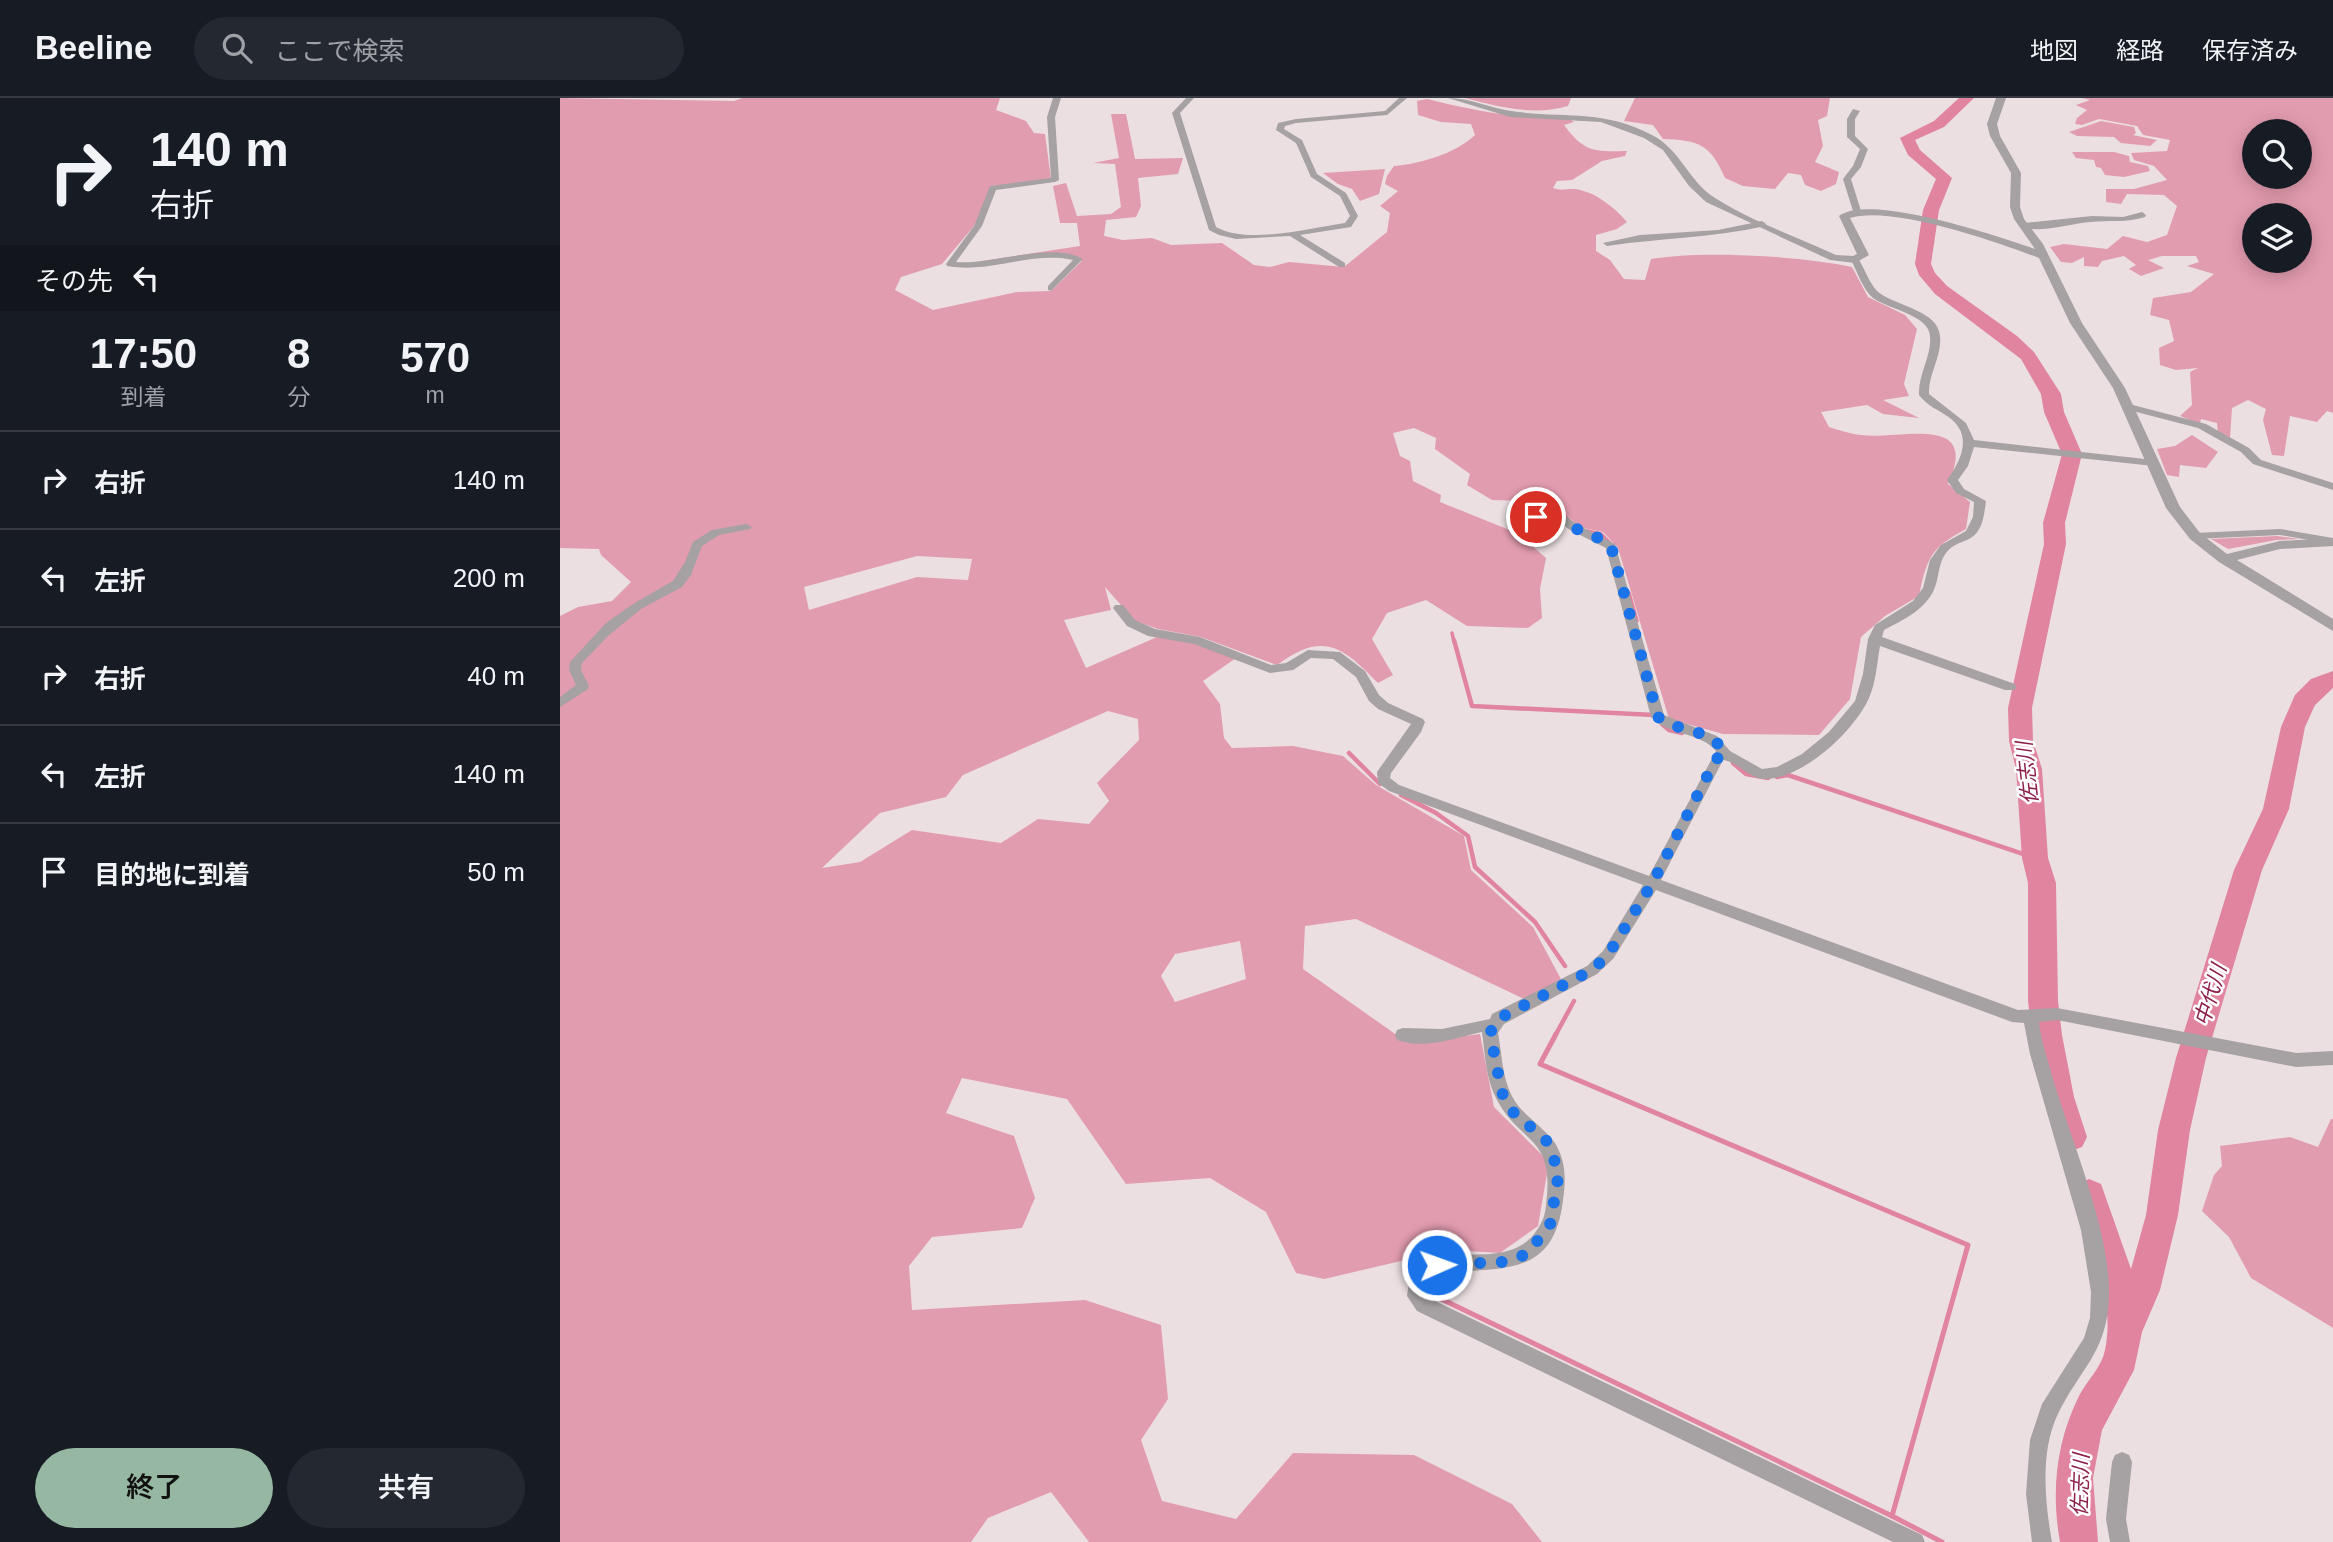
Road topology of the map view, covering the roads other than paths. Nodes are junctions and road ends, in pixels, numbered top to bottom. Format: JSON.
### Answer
{"nodes":[{"id":1,"x":1057,"y":98,"type":"edge"},
{"id":2,"x":1189,"y":98,"type":"edge"},
{"id":3,"x":1403,"y":98,"type":"edge"},
{"id":4,"x":1453,"y":98,"type":"edge"},
{"id":5,"x":2001,"y":98,"type":"edge"},
{"id":6,"x":1856,"y":111,"type":"dead end"},
{"id":7,"x":1857,"y":211,"type":"junction"},
{"id":8,"x":2142,"y":215,"type":"dead end"},
{"id":9,"x":1762,"y":224,"type":"junction"},
{"id":10,"x":2024,"y":226,"type":"junction"},
{"id":11,"x":1290,"y":233,"type":"junction"},
{"id":12,"x":1607,"y":243,"type":"dead end"},
{"id":13,"x":2044,"y":256,"type":"junction"},
{"id":14,"x":1855,"y":260,"type":"junction"},
{"id":15,"x":1342,"y":265,"type":"dead end"},
{"id":16,"x":1051,"y":288,"type":"dead end"},
{"id":17,"x":2129,"y":407,"type":"junction"},
{"id":18,"x":1968,"y":443,"type":"junction"},
{"id":19,"x":2154,"y":463,"type":"junction"},
{"id":20,"x":2333,"y":487,"type":"edge"},
{"id":21,"x":1520,"y":505,"type":"dead end"},
{"id":22,"x":746,"y":527,"type":"dead end"},
{"id":23,"x":2195,"y":536,"type":"junction"},
{"id":24,"x":2333,"y":542,"type":"edge"},
{"id":25,"x":2224,"y":559,"type":"junction"},
{"id":26,"x":1119,"y":608,"type":"dead end"},
{"id":27,"x":2333,"y":626,"type":"edge"},
{"id":28,"x":1874,"y":639,"type":"junction"},
{"id":29,"x":2010,"y":687,"type":"dead end"},
{"id":30,"x":560,"y":704,"type":"edge"},
{"id":31,"x":1725,"y":754,"type":"junction"},
{"id":32,"x":1653,"y":882,"type":"junction"},
{"id":33,"x":2031,"y":1018,"type":"junction"},
{"id":34,"x":1492,"y":1026,"type":"junction"},
{"id":35,"x":1403,"y":1034,"type":"dead end"},
{"id":36,"x":2333,"y":1058,"type":"edge"},
{"id":37,"x":2122,"y":1462,"type":"dead end"},
{"id":38,"x":1913,"y":1541,"type":"edge"},
{"id":39,"x":2042,"y":1542,"type":"edge"},
{"id":40,"x":2120,"y":1542,"type":"edge"}],
"edges":[{"from":1,"to":16,"type":"street"},
{"from":2,"to":11,"type":"street"},
{"from":3,"to":11,"type":"street"},
{"from":4,"to":9,"type":"street"},
{"from":5,"to":10,"type":"street"},
{"from":6,"to":7,"type":"street"},
{"from":7,"to":13,"type":"street"},
{"from":7,"to":14,"type":"street"},
{"from":8,"to":10,"type":"street"},
{"from":9,"to":12,"type":"street"},
{"from":9,"to":14,"type":"street"},
{"from":10,"to":13,"type":"street"},
{"from":11,"to":15,"type":"street"},
{"from":13,"to":17,"type":"street"},
{"from":14,"to":18,"type":"street"},
{"from":17,"to":19,"type":"street"},
{"from":17,"to":20,"type":"street"},
{"from":18,"to":19,"type":"street"},
{"from":18,"to":28,"type":"street"},
{"from":19,"to":23,"type":"street"},
{"from":21,"to":31,"type":"street"},
{"from":22,"to":30,"type":"street"},
{"from":23,"to":24,"type":"street"},
{"from":23,"to":25,"type":"street"},
{"from":24,"to":25,"type":"street"},
{"from":25,"to":27,"type":"street"},
{"from":26,"to":32,"type":"street"},
{"from":28,"to":29,"type":"street"},
{"from":28,"to":31,"type":"street"},
{"from":31,"to":32,"type":"street"},
{"from":32,"to":33,"type":"street"},
{"from":32,"to":34,"type":"street"},
{"from":33,"to":36,"type":"street"},
{"from":33,"to":39,"type":"street"},
{"from":34,"to":35,"type":"street"},
{"from":34,"to":38,"type":"street"},
{"from":37,"to":40,"type":"street"}]}
